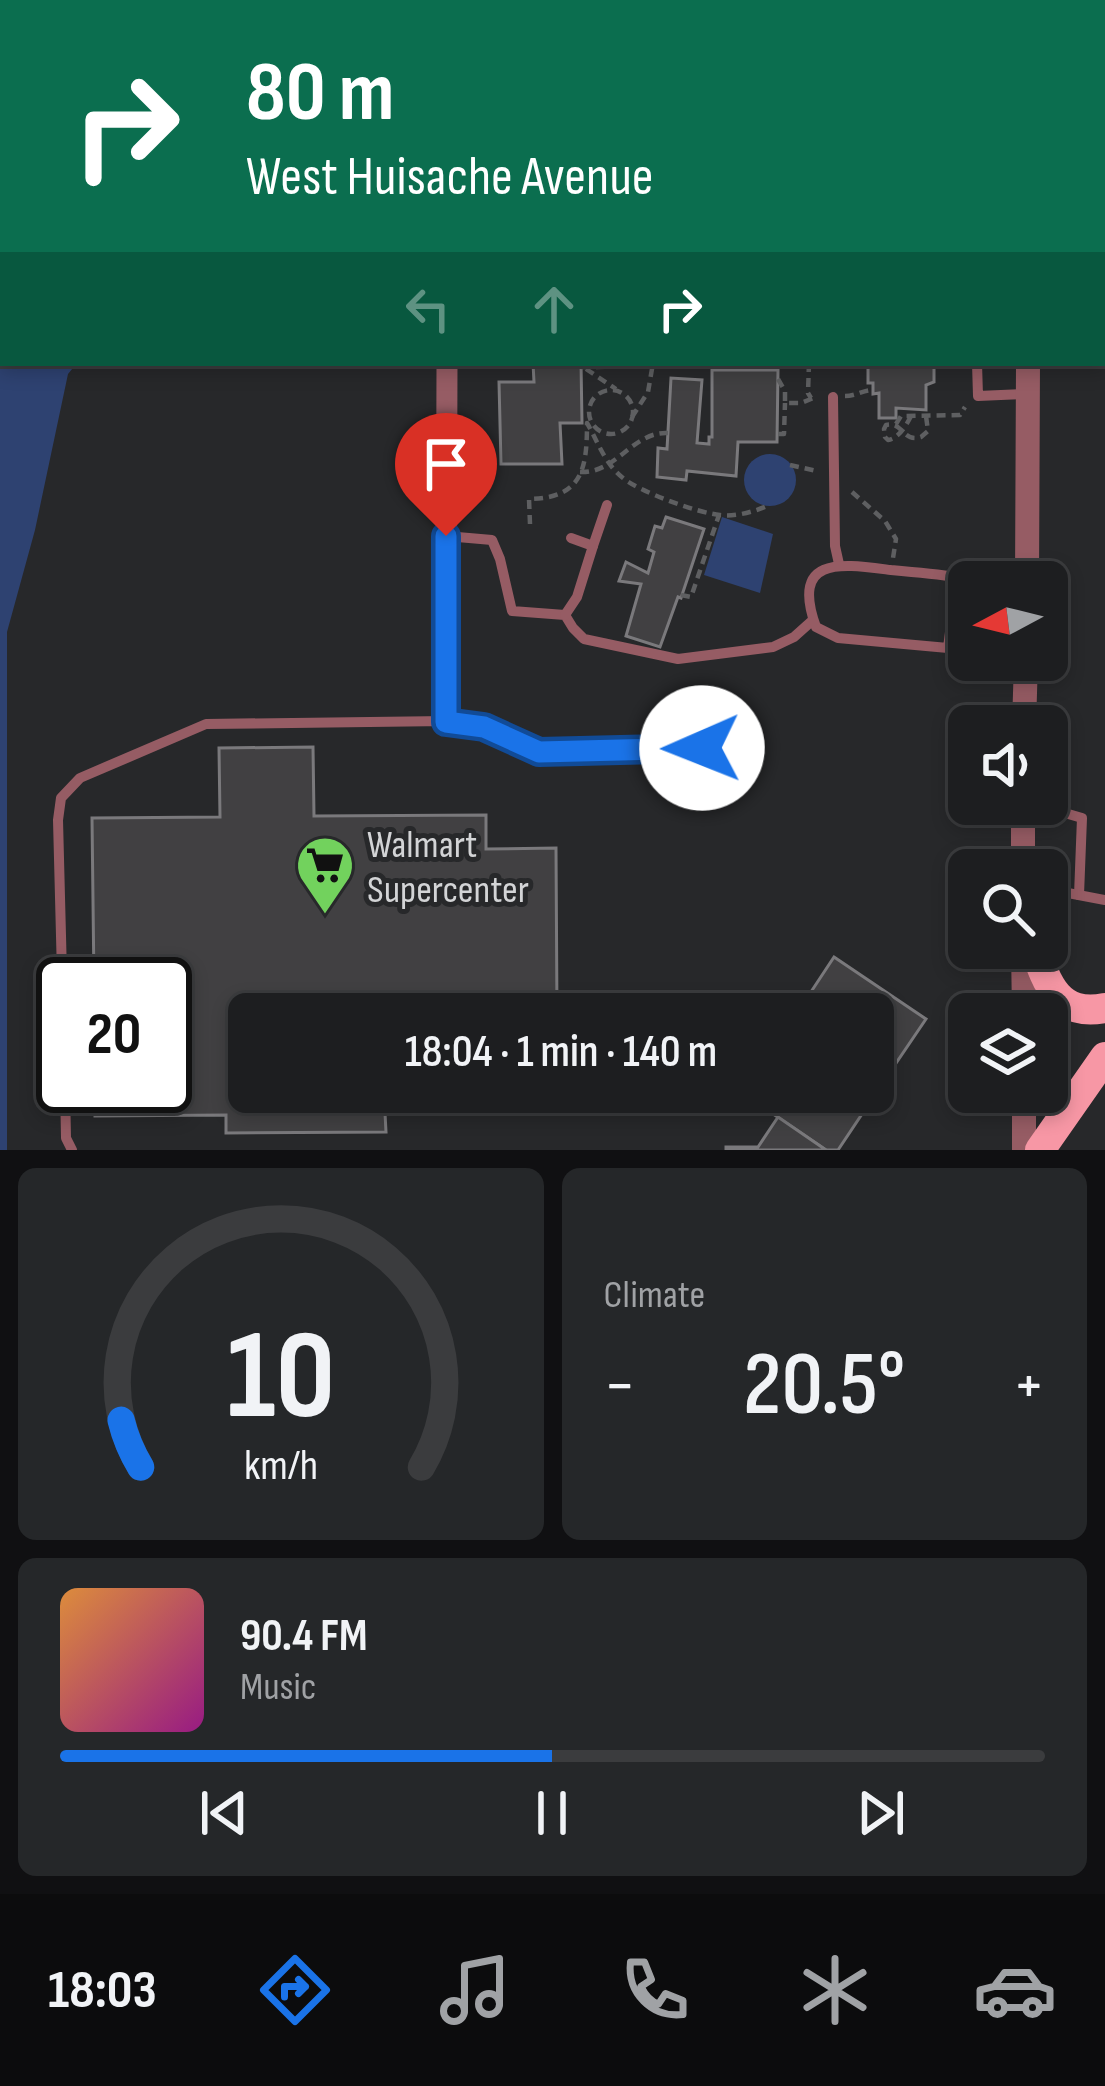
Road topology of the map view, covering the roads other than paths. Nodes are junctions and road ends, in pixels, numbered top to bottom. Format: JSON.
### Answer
{"nodes":[{"id":1,"x":447,"y":366,"type":"edge"},
{"id":2,"x":977,"y":366,"type":"edge"},
{"id":3,"x":1028,"y":366,"type":"edge"},
{"id":4,"x":1027,"y":394,"type":"junction"},
{"id":5,"x":833,"y":397,"type":"dead end"},
{"id":6,"x":607,"y":506,"type":"dead end"},
{"id":7,"x":446,"y":536,"type":"junction"},
{"id":8,"x":571,"y":538,"type":"dead end"},
{"id":9,"x":593,"y":546,"type":"junction"},
{"id":10,"x":1028,"y":561,"type":"edge"},
{"id":11,"x":839,"y":564,"type":"junction"},
{"id":12,"x":948,"y":576,"type":"edge"},
{"id":13,"x":566,"y":615,"type":"junction"},
{"id":14,"x":813,"y":620,"type":"junction"},
{"id":15,"x":948,"y":648,"type":"edge"},
{"id":16,"x":446,"y":722,"type":"junction"},
{"id":17,"x":759,"y":747,"type":"dead end"},
{"id":18,"x":1068,"y":814,"type":"edge"},
{"id":19,"x":1082,"y":818,"type":"junction"},
{"id":20,"x":1097,"y":819,"type":"dead end"},
{"id":21,"x":1068,"y":893,"type":"edge"},
{"id":22,"x":1079,"y":895,"type":"junction"},
{"id":23,"x":1105,"y":900,"type":"edge"},
{"id":24,"x":62,"y":957,"type":"edge"},
{"id":25,"x":1044,"y":969,"type":"edge"},
{"id":26,"x":1105,"y":1008,"type":"edge"},
{"id":27,"x":1105,"y":1057,"type":"edge"},
{"id":28,"x":66,"y":1113,"type":"edge"},
{"id":29,"x":1024,"y":1113,"type":"edge"},
{"id":30,"x":72,"y":1150,"type":"edge"},
{"id":31,"x":1024,"y":1150,"type":"edge"},
{"id":32,"x":1040,"y":1150,"type":"edge"}],
"edges":[{"from":1,"to":7,"type":"street"},
{"from":2,"to":4,"type":"lane"},
{"from":3,"to":4,"type":"street"},
{"from":4,"to":10,"type":"street"},
{"from":5,"to":11,"type":"lane"},
{"from":6,"to":9,"type":"lane"},
{"from":7,"to":13,"type":"lane"},
{"from":7,"to":16,"type":"street"},
{"from":8,"to":9,"type":"lane"},
{"from":9,"to":13,"type":"lane"},
{"from":11,"to":12,"type":"lane"},
{"from":11,"to":14,"type":"lane"},
{"from":13,"to":14,"type":"lane"},
{"from":14,"to":15,"type":"lane"},
{"from":16,"to":17,"type":"lane"},
{"from":16,"to":24,"type":"lane"},
{"from":18,"to":19,"type":"lane"},
{"from":19,"to":20,"type":"lane"},
{"from":19,"to":22,"type":"lane"},
{"from":21,"to":22,"type":"lane"},
{"from":22,"to":23,"type":"lane"},
{"from":25,"to":26,"type":"main road"},
{"from":27,"to":32,"type":"main road"},
{"from":28,"to":30,"type":"lane"},
{"from":29,"to":31,"type":"street"}]}
